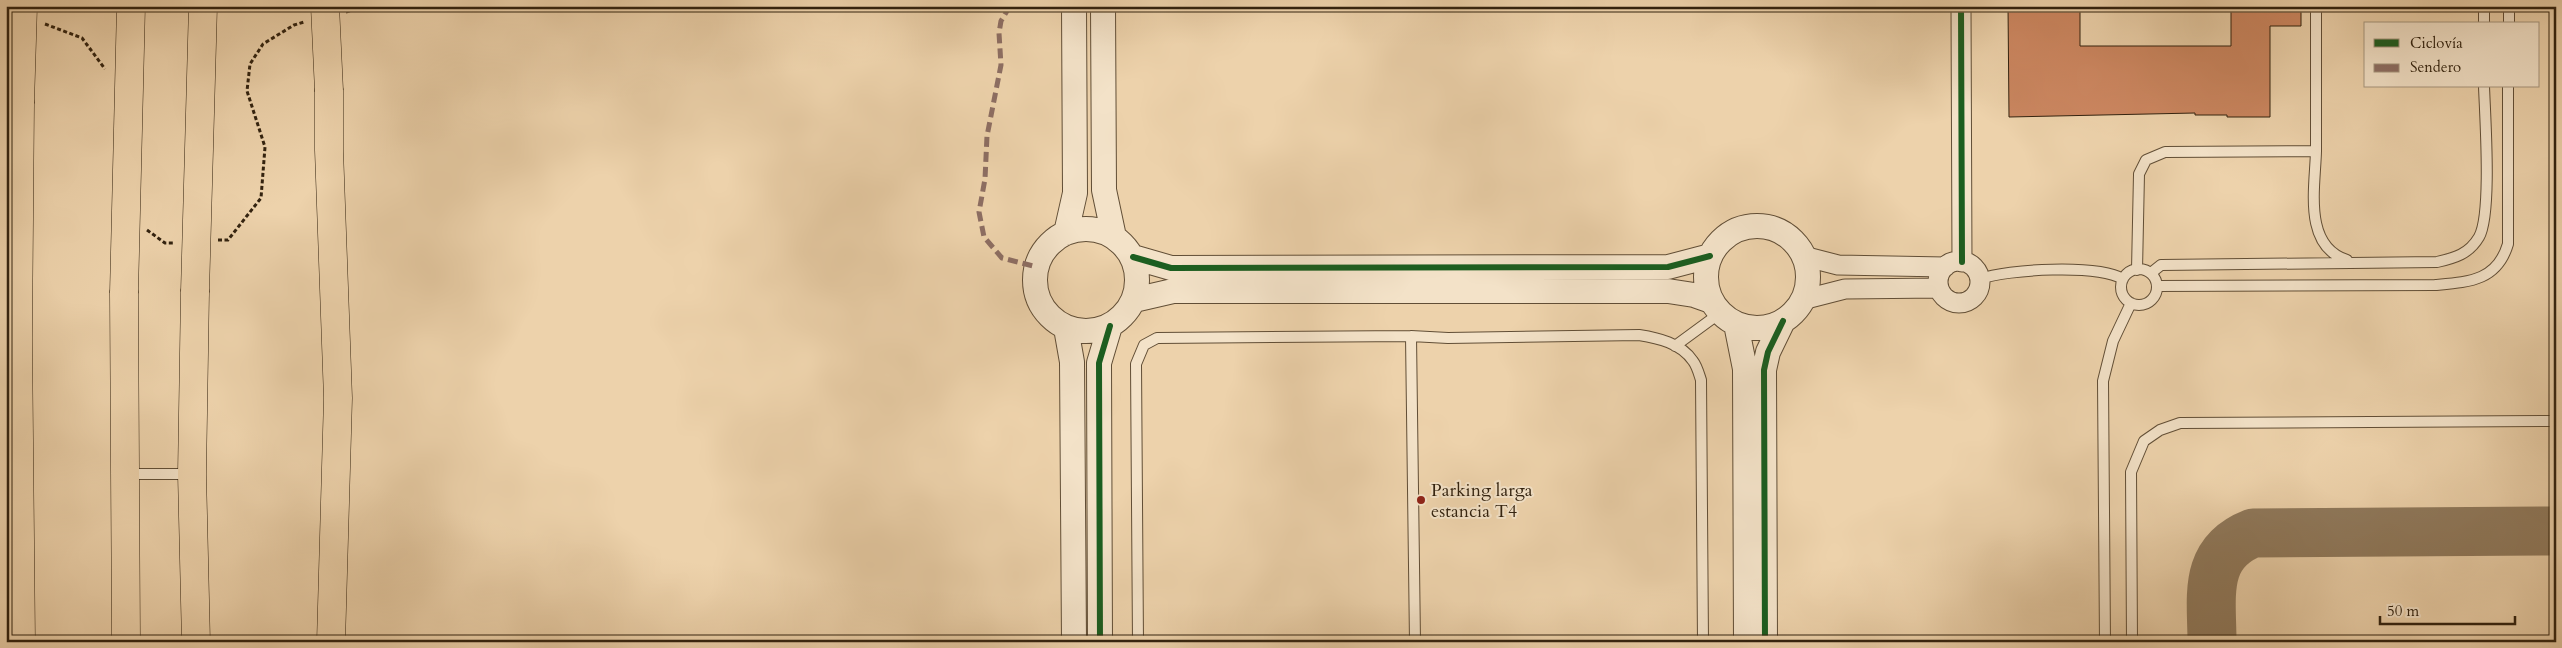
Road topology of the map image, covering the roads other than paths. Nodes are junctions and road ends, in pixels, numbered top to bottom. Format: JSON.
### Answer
{"nodes":[{"id":1,"x":23,"y":6,"type":"edge"},
{"id":2,"x":131,"y":6,"type":"edge"},
{"id":3,"x":203,"y":6,"type":"edge"},
{"id":4,"x":326,"y":6,"type":"edge"},
{"id":5,"x":1074,"y":6,"type":"edge"},
{"id":6,"x":1103,"y":6,"type":"edge"},
{"id":7,"x":1961,"y":6,"type":"edge"},
{"id":8,"x":2316,"y":6,"type":"edge"},
{"id":9,"x":2484,"y":6,"type":"edge"},
{"id":10,"x":2509,"y":6,"type":"edge"},
{"id":11,"x":2484,"y":22,"type":"edge"},
{"id":12,"x":2509,"y":22,"type":"edge"},
{"id":13,"x":2484,"y":88,"type":"edge"},
{"id":14,"x":2508,"y":88,"type":"edge"},
{"id":15,"x":2316,"y":151,"type":"junction"},
{"id":16,"x":1066,"y":233,"type":"junction"},
{"id":17,"x":1114,"y":237,"type":"junction"},
{"id":18,"x":1710,"y":256,"type":"junction"},
{"id":19,"x":1804,"y":256,"type":"junction"},
{"id":20,"x":1132,"y":257,"type":"junction"},
{"id":21,"x":2355,"y":263,"type":"junction"},
{"id":22,"x":1953,"y":264,"type":"junction"},
{"id":23,"x":2137,"y":270,"type":"junction"},
{"id":24,"x":2151,"y":274,"type":"junction"},
{"id":25,"x":1980,"y":279,"type":"junction"},
{"id":26,"x":2124,"y":279,"type":"junction"},
{"id":27,"x":2157,"y":286,"type":"junction"},
{"id":28,"x":1939,"y":288,"type":"junction"},
{"id":29,"x":1134,"y":300,"type":"junction"},
{"id":30,"x":1802,"y":300,"type":"junction"},
{"id":31,"x":2131,"y":303,"type":"junction"},
{"id":32,"x":1722,"y":313,"type":"junction"},
{"id":33,"x":1783,"y":321,"type":"junction"},
{"id":34,"x":1110,"y":326,"type":"junction"},
{"id":35,"x":1066,"y":328,"type":"junction"},
{"id":36,"x":1411,"y":336,"type":"junction"},
{"id":37,"x":1675,"y":346,"type":"junction"},
{"id":38,"x":2556,"y":421,"type":"edge"},
{"id":39,"x":124,"y":474,"type":"junction"},
{"id":40,"x":192,"y":474,"type":"junction"},
{"id":41,"x":21,"y":642,"type":"edge"},
{"id":42,"x":126,"y":642,"type":"edge"},
{"id":43,"x":196,"y":642,"type":"edge"},
{"id":44,"x":331,"y":642,"type":"edge"},
{"id":45,"x":1074,"y":642,"type":"edge"},
{"id":46,"x":1100,"y":642,"type":"edge"},
{"id":47,"x":1138,"y":642,"type":"edge"},
{"id":48,"x":1416,"y":642,"type":"edge"},
{"id":49,"x":1702,"y":642,"type":"edge"},
{"id":50,"x":1746,"y":642,"type":"edge"},
{"id":51,"x":1765,"y":642,"type":"edge"},
{"id":52,"x":2105,"y":642,"type":"edge"},
{"id":53,"x":2132,"y":642,"type":"edge"}],
"edges":[{"from":1,"to":41,"type":"highway","bridge":true},
{"from":2,"to":39,"type":"highway","bridge":true},
{"from":3,"to":40,"type":"highway","bridge":true},
{"from":4,"to":44,"type":"highway","bridge":true},
{"from":5,"to":16,"type":"street"},
{"from":6,"to":17,"type":"street"},
{"from":7,"to":22,"type":"street"},
{"from":8,"to":15,"type":"lane"},
{"from":9,"to":11,"type":"lane"},
{"from":10,"to":12,"type":"lane"},
{"from":13,"to":21,"type":"lane"},
{"from":14,"to":27,"type":"lane"},
{"from":15,"to":21,"type":"lane"},
{"from":15,"to":23,"type":"lane"},
{"from":16,"to":17,"type":"street"},
{"from":16,"to":35,"type":"street"},
{"from":17,"to":20,"type":"street"},
{"from":18,"to":19,"type":"street"},
{"from":18,"to":20,"type":"street"},
{"from":18,"to":32,"type":"street"},
{"from":19,"to":22,"type":"street"},
{"from":19,"to":30,"type":"street"},
{"from":20,"to":29,"type":"street"},
{"from":21,"to":24,"type":"lane"},
{"from":22,"to":25,"type":"street"},
{"from":22,"to":28,"type":"street"},
{"from":23,"to":24,"type":"lane"},
{"from":23,"to":26,"type":"lane"},
{"from":24,"to":27,"type":"lane"},
{"from":25,"to":26,"type":"lane"},
{"from":25,"to":28,"type":"street"},
{"from":26,"to":31,"type":"lane"},
{"from":27,"to":31,"type":"lane"},
{"from":28,"to":30,"type":"street"},
{"from":29,"to":32,"type":"street"},
{"from":29,"to":34,"type":"street"},
{"from":30,"to":33,"type":"street"},
{"from":31,"to":52,"type":"lane"},
{"from":32,"to":33,"type":"street"},
{"from":32,"to":37,"type":"lane"},
{"from":32,"to":50,"type":"street"},
{"from":33,"to":51,"type":"street"},
{"from":34,"to":35,"type":"street"},
{"from":34,"to":46,"type":"street"},
{"from":35,"to":45,"type":"street"},
{"from":36,"to":37,"type":"lane"},
{"from":36,"to":47,"type":"lane"},
{"from":36,"to":48,"type":"lane"},
{"from":37,"to":49,"type":"lane"},
{"from":38,"to":53,"type":"lane"},
{"from":39,"to":40,"type":"lane"},
{"from":39,"to":42,"type":"highway"},
{"from":40,"to":43,"type":"highway"}]}
